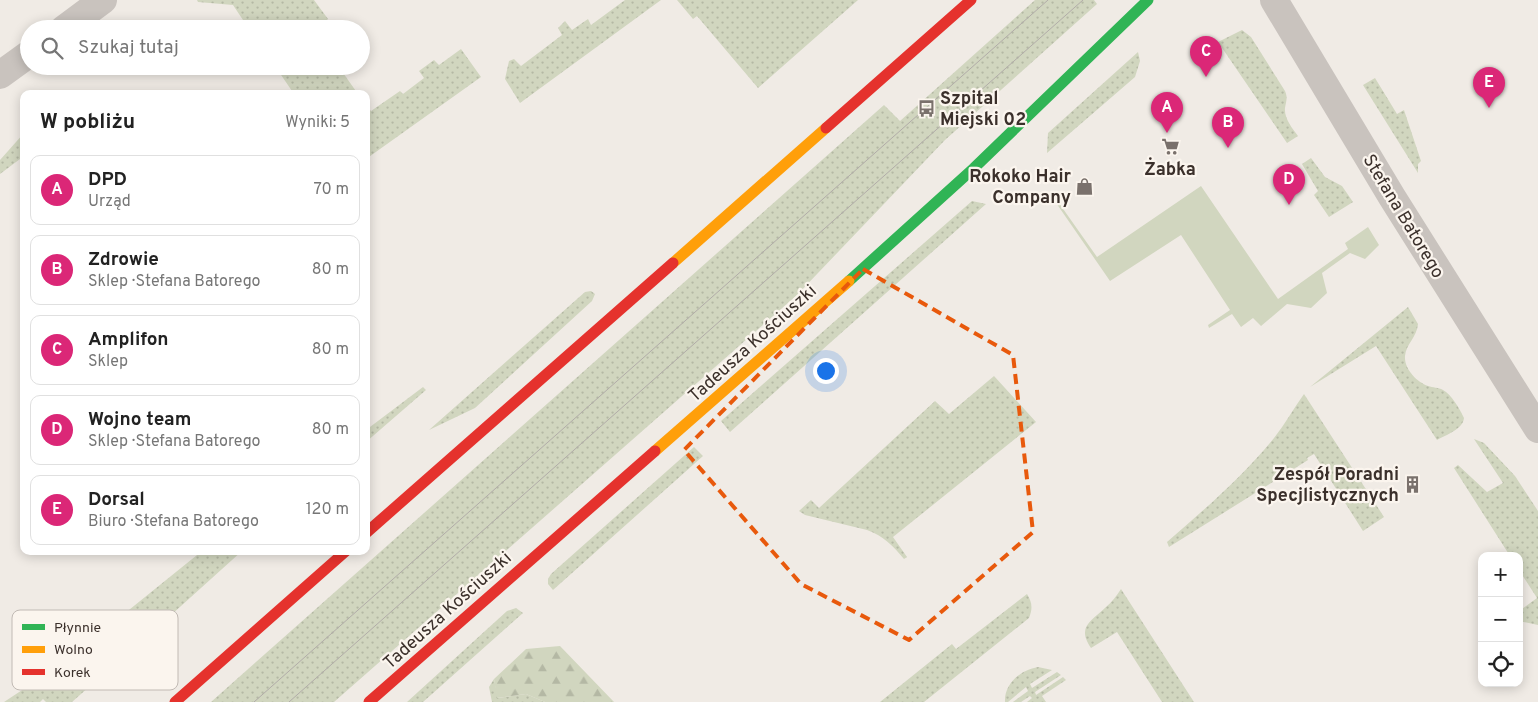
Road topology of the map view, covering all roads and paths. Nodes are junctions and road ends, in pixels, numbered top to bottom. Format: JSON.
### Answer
{"nodes":[{"id":1,"x":103,"y":0,"type":"edge"},
{"id":2,"x":971,"y":0,"type":"edge"},
{"id":3,"x":1148,"y":0,"type":"edge"},
{"id":4,"x":1274,"y":0,"type":"edge"},
{"id":5,"x":76,"y":20,"type":"edge"},
{"id":6,"x":20,"y":61,"type":"edge"},
{"id":7,"x":0,"y":75,"type":"edge"},
{"id":8,"x":1538,"y":429,"type":"edge"},
{"id":9,"x":370,"y":529,"type":"edge"},
{"id":10,"x":341,"y":555,"type":"edge"},
{"id":11,"x":175,"y":702,"type":"edge"},
{"id":12,"x":369,"y":702,"type":"edge"}],
"edges":[{"from":1,"to":5,"type":"street"},
{"from":2,"to":9,"type":"main road"},
{"from":3,"to":12,"type":"main road","name":"Tadeusza Kościuszki"},
{"from":4,"to":8,"type":"street","name":"Stefana Batorego"},
{"from":6,"to":7,"type":"street"},
{"from":10,"to":11,"type":"main road"}]}
